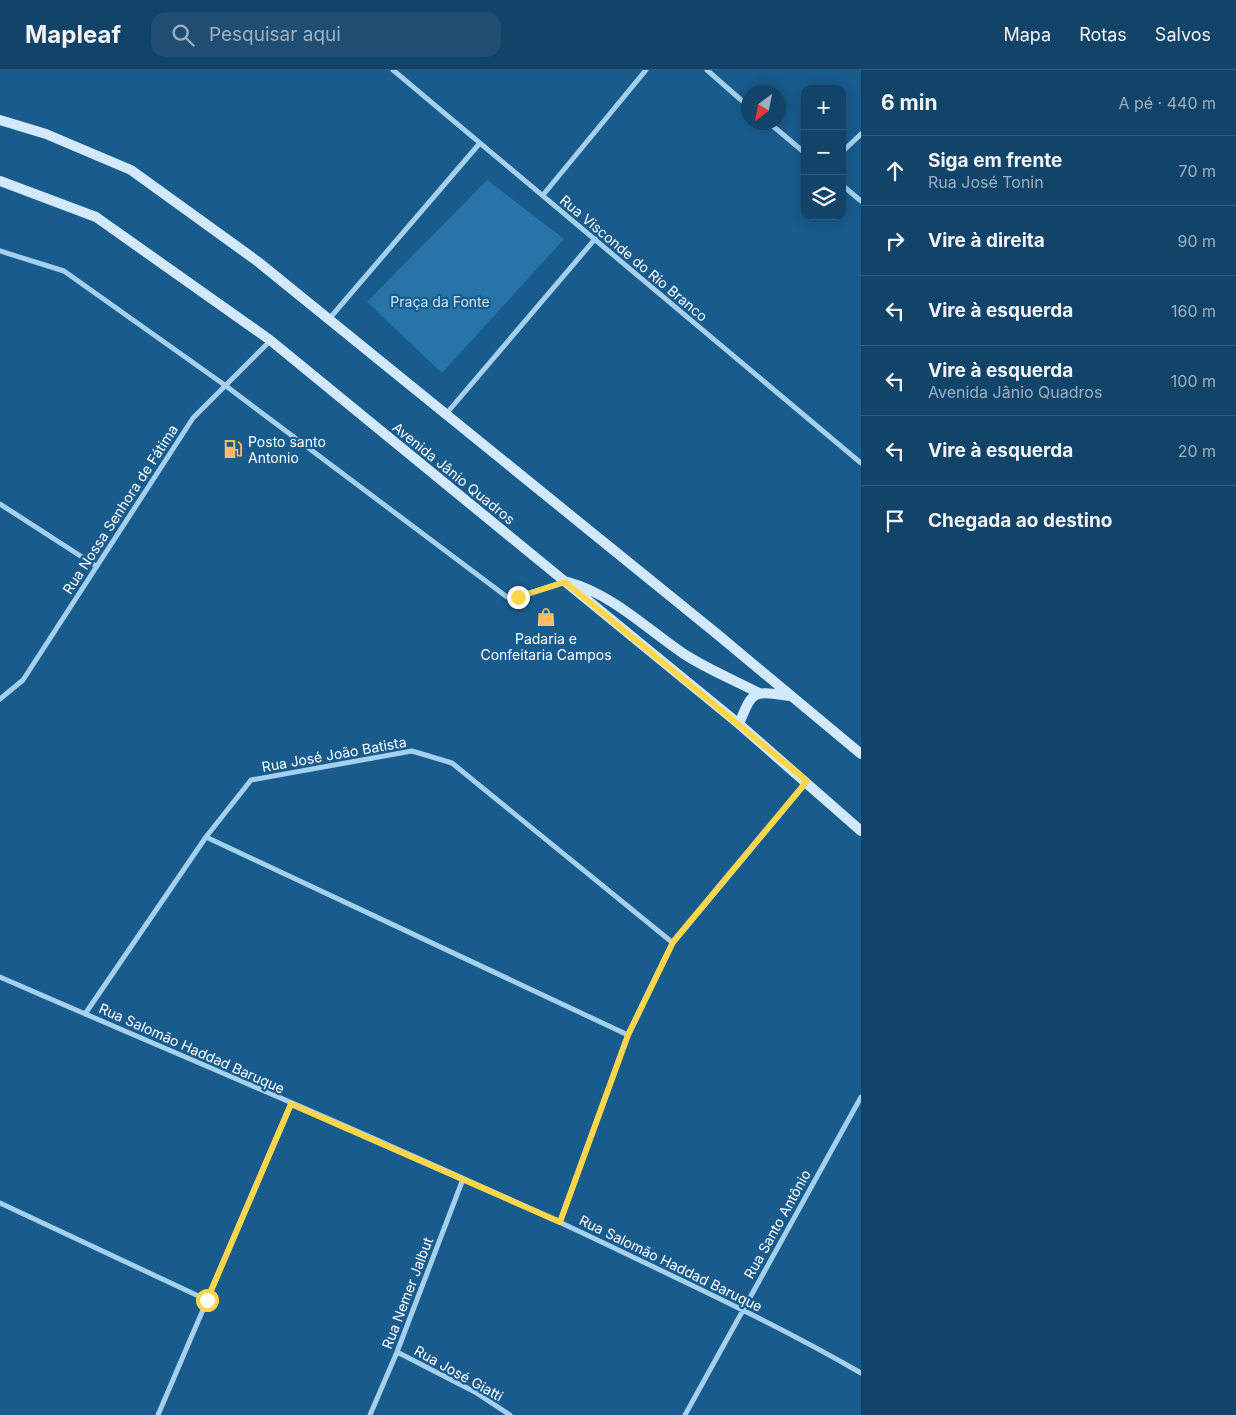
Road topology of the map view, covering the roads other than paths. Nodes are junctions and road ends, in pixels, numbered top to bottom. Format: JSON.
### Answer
{"nodes":[{"id":1,"x":393,"y":70,"type":"edge"},
{"id":2,"x":646,"y":70,"type":"edge"},
{"id":3,"x":706,"y":70,"type":"edge"},
{"id":4,"x":741,"y":100,"type":"edge"},
{"id":5,"x":0,"y":120,"type":"edge"},
{"id":6,"x":778,"y":130,"type":"edge"},
{"id":7,"x":861,"y":134,"type":"edge"},
{"id":8,"x":480,"y":143,"type":"junction"},
{"id":9,"x":846,"y":148,"type":"edge"},
{"id":10,"x":801,"y":150,"type":"edge"},
{"id":11,"x":0,"y":181,"type":"edge"},
{"id":12,"x":846,"y":188,"type":"edge"},
{"id":13,"x":543,"y":195,"type":"junction"},
{"id":14,"x":861,"y":201,"type":"edge"},
{"id":15,"x":595,"y":239,"type":"junction"},
{"id":16,"x":0,"y":250,"type":"edge"},
{"id":17,"x":329,"y":320,"type":"junction"},
{"id":18,"x":270,"y":340,"type":"junction"},
{"id":19,"x":226,"y":386,"type":"junction"},
{"id":20,"x":446,"y":414,"type":"junction"},
{"id":21,"x":861,"y":463,"type":"edge"},
{"id":22,"x":0,"y":504,"type":"edge"},
{"id":23,"x":96,"y":566,"type":"junction"},
{"id":24,"x":565,"y":582,"type":"junction"},
{"id":25,"x":759,"y":693,"type":"junction"},
{"id":26,"x":791,"y":696,"type":"junction"},
{"id":27,"x":0,"y":699,"type":"edge"},
{"id":28,"x":739,"y":724,"type":"junction"},
{"id":29,"x":861,"y":754,"type":"edge"},
{"id":30,"x":807,"y":781,"type":"junction"},
{"id":31,"x":861,"y":831,"type":"edge"},
{"id":32,"x":206,"y":837,"type":"junction"},
{"id":33,"x":673,"y":942,"type":"junction"},
{"id":34,"x":0,"y":977,"type":"edge"},
{"id":35,"x":85,"y":1014,"type":"junction"},
{"id":36,"x":628,"y":1035,"type":"junction"},
{"id":37,"x":861,"y":1097,"type":"edge"},
{"id":38,"x":291,"y":1104,"type":"junction"},
{"id":39,"x":463,"y":1179,"type":"junction"},
{"id":40,"x":0,"y":1203,"type":"edge"},
{"id":41,"x":560,"y":1222,"type":"junction"},
{"id":42,"x":207,"y":1300,"type":"junction"},
{"id":43,"x":743,"y":1309,"type":"junction"},
{"id":44,"x":397,"y":1352,"type":"junction"},
{"id":45,"x":861,"y":1374,"type":"edge"},
{"id":46,"x":158,"y":1415,"type":"edge"},
{"id":47,"x":370,"y":1415,"type":"edge"},
{"id":48,"x":510,"y":1415,"type":"edge"},
{"id":49,"x":685,"y":1415,"type":"edge"}],
"edges":[{"from":1,"to":8,"type":"street","name":"Rua Visconde do Rio Branco"},
{"from":2,"to":13,"type":"street"},
{"from":3,"to":4,"type":"street"},
{"from":5,"to":17,"type":"main road"},
{"from":6,"to":10,"type":"street"},
{"from":7,"to":9,"type":"street"},
{"from":8,"to":13,"type":"street","name":"Rua Visconde do Rio Branco"},
{"from":8,"to":17,"type":"street"},
{"from":11,"to":18,"type":"main road","name":"Avenida Jânio Quadros"},
{"from":12,"to":14,"type":"street"},
{"from":13,"to":15,"type":"street","name":"Rua Visconde do Rio Branco"},
{"from":15,"to":20,"type":"street"},
{"from":15,"to":21,"type":"street","name":"Rua Visconde do Rio Branco"},
{"from":16,"to":19,"type":"street"},
{"from":17,"to":20,"type":"main road"},
{"from":18,"to":19,"type":"street","name":"Rua Nossa Senhora de Fátima"},
{"from":18,"to":24,"type":"main road","name":"Avenida Jânio Quadros"},
{"from":19,"to":23,"type":"street","name":"Rua Nossa Senhora de Fátima"},
{"from":19,"to":24,"type":"street"},
{"from":20,"to":26,"type":"main road"},
{"from":22,"to":23,"type":"street"},
{"from":23,"to":27,"type":"street","name":"Rua Nossa Senhora de Fátima"},
{"from":24,"to":25,"type":"main road"},
{"from":24,"to":28,"type":"main road","name":"Avenida Jânio Quadros"},
{"from":25,"to":26,"type":"main road"},
{"from":25,"to":28,"type":"main road"},
{"from":26,"to":29,"type":"main road"},
{"from":28,"to":30,"type":"main road","name":"Avenida Jânio Quadros"},
{"from":30,"to":31,"type":"main road","name":"Avenida Jânio Quadros"},
{"from":30,"to":33,"type":"street"},
{"from":32,"to":33,"type":"street","name":"Rua José João Batista"},
{"from":32,"to":35,"type":"street","name":"Rua José João Batista"},
{"from":32,"to":36,"type":"street"},
{"from":33,"to":36,"type":"street"},
{"from":34,"to":35,"type":"street","name":"Rua Salomão Haddad Baruque"},
{"from":35,"to":38,"type":"street","name":"Rua Salomão Haddad Baruque"},
{"from":36,"to":41,"type":"street"},
{"from":37,"to":43,"type":"street","name":"Rua Santo Antônio"},
{"from":38,"to":39,"type":"street","name":"Rua Salomão Haddad Baruque"},
{"from":38,"to":42,"type":"street"},
{"from":39,"to":41,"type":"street","name":"Rua Salomão Haddad Baruque"},
{"from":39,"to":44,"type":"street","name":"Rua Nemer Jalbut"},
{"from":40,"to":42,"type":"street"},
{"from":41,"to":43,"type":"street","name":"Rua Salomão Haddad Baruque"},
{"from":42,"to":46,"type":"street"},
{"from":43,"to":45,"type":"street","name":"Rua Salomão Haddad Baruque"},
{"from":43,"to":49,"type":"street","name":"Rua Santo Antônio"},
{"from":44,"to":47,"type":"street","name":"Rua Nemer Jalbut"},
{"from":44,"to":48,"type":"street","name":"Rua José Giatti"}]}
